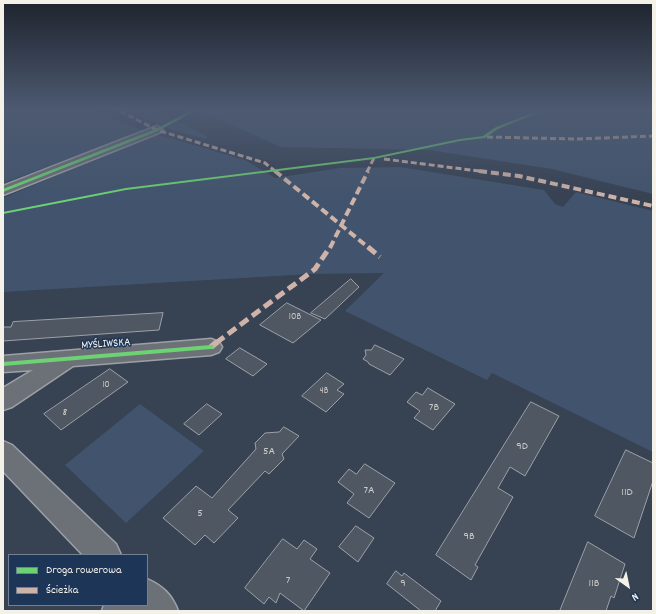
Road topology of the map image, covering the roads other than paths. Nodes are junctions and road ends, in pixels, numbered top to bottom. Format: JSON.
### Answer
{"nodes":[{"id":1,"x":133,"y":140,"type":"edge"},
{"id":2,"x":3,"y":191,"type":"edge"},
{"id":3,"x":211,"y":347,"type":"dead end"},
{"id":4,"x":69,"y":359,"type":"junction"},
{"id":5,"x":3,"y":364,"type":"edge"},
{"id":6,"x":3,"y":400,"type":"edge"},
{"id":7,"x":3,"y":453,"type":"edge"},
{"id":8,"x":104,"y":554,"type":"edge"},
{"id":9,"x":148,"y":597,"type":"edge"},
{"id":10,"x":161,"y":611,"type":"edge"}],
"edges":[{"from":1,"to":2,"type":"street"},
{"from":3,"to":4,"type":"street","name":"MYŚLIWSKA"},
{"from":4,"to":5,"type":"street","name":"MYŚLIWSKA"},
{"from":4,"to":6,"type":"street"},
{"from":7,"to":8,"type":"street"},
{"from":9,"to":10,"type":"street"}]}
